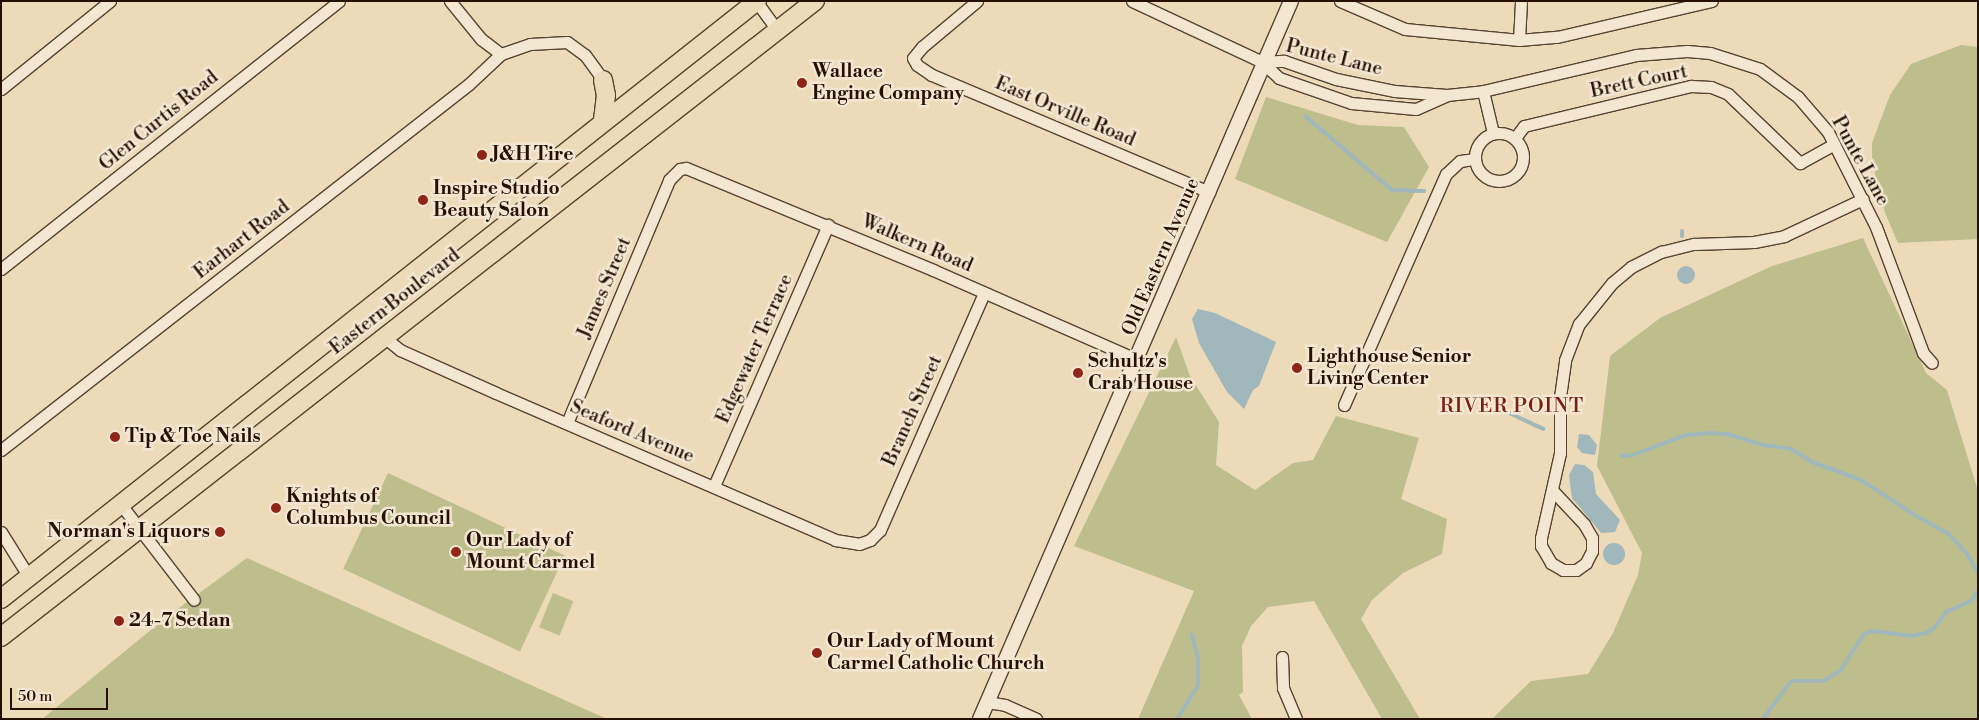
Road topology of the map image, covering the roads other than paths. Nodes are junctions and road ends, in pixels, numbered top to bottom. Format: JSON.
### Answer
{"nodes":[{"id":1,"x":110,"y":1,"type":"edge"},
{"id":2,"x":339,"y":1,"type":"edge"},
{"id":3,"x":450,"y":1,"type":"edge"},
{"id":4,"x":757,"y":1,"type":"edge"},
{"id":5,"x":815,"y":1,"type":"edge"},
{"id":6,"x":977,"y":1,"type":"edge"},
{"id":7,"x":1132,"y":1,"type":"edge"},
{"id":8,"x":1290,"y":1,"type":"edge"},
{"id":9,"x":1340,"y":1,"type":"edge"},
{"id":10,"x":1521,"y":1,"type":"edge"},
{"id":11,"x":1712,"y":1,"type":"edge"},
{"id":12,"x":778,"y":30,"type":"junction"},
{"id":13,"x":1519,"y":40,"type":"junction"},
{"id":14,"x":501,"y":54,"type":"junction"},
{"id":15,"x":1262,"y":62,"type":"junction"},
{"id":16,"x":603,"y":80,"type":"junction"},
{"id":17,"x":1,"y":89,"type":"edge"},
{"id":18,"x":1483,"y":91,"type":"junction"},
{"id":19,"x":638,"y":94,"type":"junction"},
{"id":20,"x":1447,"y":95,"type":"junction"},
{"id":21,"x":603,"y":122,"type":"junction"},
{"id":22,"x":1493,"y":133,"type":"junction"},
{"id":23,"x":1515,"y":138,"type":"junction"},
{"id":24,"x":1834,"y":144,"type":"junction"},
{"id":25,"x":1475,"y":159,"type":"junction"},
{"id":26,"x":680,"y":169,"type":"joint"},
{"id":27,"x":1209,"y":192,"type":"junction"},
{"id":28,"x":1863,"y":199,"type":"junction"},
{"id":29,"x":828,"y":225,"type":"junction"},
{"id":30,"x":1,"y":269,"type":"edge"},
{"id":31,"x":984,"y":293,"type":"junction"},
{"id":32,"x":384,"y":337,"type":"junction"},
{"id":33,"x":1138,"y":360,"type":"junction"},
{"id":34,"x":1932,"y":363,"type":"dead end"},
{"id":35,"x":1344,"y":405,"type":"dead end"},
{"id":36,"x":567,"y":423,"type":"junction"},
{"id":37,"x":1,"y":450,"type":"edge"},
{"id":38,"x":714,"y":486,"type":"junction"},
{"id":39,"x":1553,"y":491,"type":"junction"},
{"id":40,"x":122,"y":506,"type":"junction"},
{"id":41,"x":139,"y":530,"type":"junction"},
{"id":42,"x":1,"y":532,"type":"edge"},
{"id":43,"x":870,"y":540,"type":"joint"},
{"id":44,"x":29,"y":578,"type":"junction"},
{"id":45,"x":1,"y":599,"type":"edge"},
{"id":46,"x":194,"y":600,"type":"dead end"},
{"id":47,"x":1,"y":637,"type":"edge"},
{"id":48,"x":1282,"y":657,"type":"dead end"},
{"id":49,"x":987,"y":702,"type":"junction"},
{"id":50,"x":980,"y":719,"type":"edge"},
{"id":51,"x":1036,"y":719,"type":"edge"},
{"id":52,"x":1296,"y":719,"type":"edge"}],
"edges":[{"from":1,"to":17,"type":"street"},
{"from":2,"to":30,"type":"street","name":"Glen Curtis Road"},
{"from":3,"to":14,"type":"street"},
{"from":4,"to":12,"type":"street"},
{"from":4,"to":19,"type":"main road","name":"Eastern Boulevard"},
{"from":5,"to":12,"type":"main road","name":"Eastern Boulevard"},
{"from":6,"to":27,"type":"street","name":"East Orville Road"},
{"from":7,"to":15,"type":"street"},
{"from":8,"to":15,"type":"street","name":"Old Eastern Avenue"},
{"from":9,"to":13,"type":"street"},
{"from":10,"to":13,"type":"street"},
{"from":11,"to":13,"type":"street"},
{"from":12,"to":32,"type":"main road","name":"Eastern Boulevard"},
{"from":14,"to":16,"type":"street"},
{"from":14,"to":37,"type":"street","name":"Earhart Road"},
{"from":15,"to":20,"type":"street","name":"Punte Lane"},
{"from":15,"to":20,"type":"street","name":"Punte Lane"},
{"from":15,"to":27,"type":"street","name":"Old Eastern Avenue"},
{"from":16,"to":19,"type":"main road"},
{"from":16,"to":21,"type":"main road"},
{"from":18,"to":20,"type":"street","name":"Punte Lane"},
{"from":18,"to":22,"type":"street"},
{"from":18,"to":24,"type":"street","name":"Punte Lane"},
{"from":19,"to":21,"type":"main road","name":"Eastern Boulevard"},
{"from":21,"to":40,"type":"main road","name":"Eastern Boulevard"},
{"from":22,"to":23,"type":"street"},
{"from":22,"to":25,"type":"street"},
{"from":23,"to":24,"type":"street","name":"Brett Court"},
{"from":23,"to":25,"type":"street"},
{"from":24,"to":28,"type":"street","name":"Punte Lane"},
{"from":25,"to":35,"type":"street"},
{"from":26,"to":29,"type":"street","name":"Walkern Road"},
{"from":26,"to":36,"type":"street","name":"James Street"},
{"from":27,"to":33,"type":"street","name":"Old Eastern Avenue"},
{"from":28,"to":34,"type":"street","name":"Punte Lane"},
{"from":28,"to":39,"type":"street"},
{"from":29,"to":31,"type":"street","name":"Walkern Road"},
{"from":29,"to":38,"type":"street","name":"Edgewater Terrace"},
{"from":31,"to":33,"type":"street","name":"Walkern Road"},
{"from":31,"to":43,"type":"street","name":"Branch Street"},
{"from":32,"to":36,"type":"street","name":"Seaford Avenue"},
{"from":32,"to":41,"type":"main road","name":"Eastern Boulevard"},
{"from":33,"to":49,"type":"street","name":"Old Eastern Avenue"},
{"from":36,"to":38,"type":"street","name":"Seaford Avenue"},
{"from":38,"to":43,"type":"street","name":"Seaford Avenue"},
{"from":39,"to":39,"type":"street"},
{"from":40,"to":41,"type":"street"},
{"from":40,"to":44,"type":"main road","name":"Eastern Boulevard"},
{"from":41,"to":46,"type":"street"},
{"from":41,"to":47,"type":"main road","name":"Eastern Boulevard"},
{"from":42,"to":44,"type":"street"},
{"from":44,"to":45,"type":"main road","name":"Eastern Boulevard"},
{"from":48,"to":52,"type":"street"},
{"from":49,"to":50,"type":"street","name":"Old Eastern Avenue"},
{"from":49,"to":51,"type":"street"}]}
